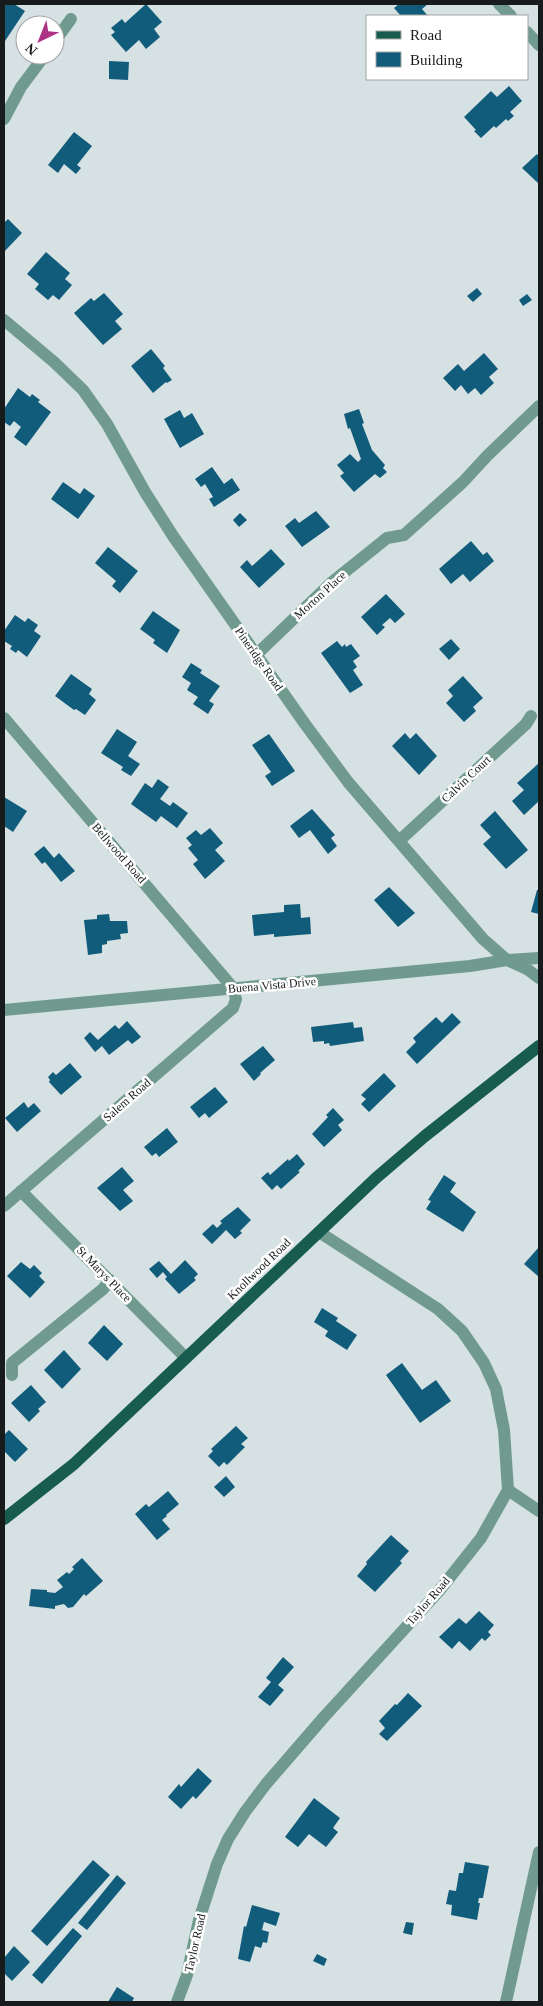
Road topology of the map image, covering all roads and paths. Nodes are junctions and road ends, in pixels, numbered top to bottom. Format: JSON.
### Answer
{"nodes":[{"id":1,"x":500,"y":4,"type":"edge"},
{"id":2,"x":510,"y":15,"type":"edge"},
{"id":3,"x":72,"y":19,"type":"dead end"},
{"id":4,"x":65,"y":28,"type":"edge"},
{"id":5,"x":528,"y":33,"type":"edge"},
{"id":6,"x":539,"y":46,"type":"edge"},
{"id":7,"x":38,"y":65,"type":"edge"},
{"id":8,"x":5,"y":118,"type":"edge"},
{"id":9,"x":4,"y":320,"type":"edge"},
{"id":10,"x":539,"y":406,"type":"edge"},
{"id":11,"x":256,"y":654,"type":"junction"},
{"id":12,"x":531,"y":716,"type":"dead end"},
{"id":13,"x":4,"y":718,"type":"edge"},
{"id":14,"x":399,"y":841,"type":"junction"},
{"id":15,"x":539,"y":958,"type":"edge"},
{"id":16,"x":506,"y":960,"type":"junction"},
{"id":17,"x":539,"y":978,"type":"edge"},
{"id":18,"x":233,"y":988,"type":"junction"},
{"id":19,"x":4,"y":1010,"type":"edge"},
{"id":20,"x":539,"y":1046,"type":"edge"},
{"id":21,"x":21,"y":1191,"type":"junction"},
{"id":22,"x":4,"y":1206,"type":"edge"},
{"id":23,"x":319,"y":1232,"type":"junction"},
{"id":24,"x":110,"y":1280,"type":"junction"},
{"id":25,"x":186,"y":1358,"type":"junction"},
{"id":26,"x":12,"y":1375,"type":"dead end"},
{"id":27,"x":508,"y":1490,"type":"junction"},
{"id":28,"x":539,"y":1511,"type":"edge"},
{"id":29,"x":4,"y":1519,"type":"edge"},
{"id":30,"x":539,"y":1852,"type":"edge"},
{"id":31,"x":178,"y":2002,"type":"edge"},
{"id":32,"x":506,"y":2002,"type":"edge"}],
"edges":[{"from":1,"to":2,"type":"street"},
{"from":3,"to":4,"type":"street"},
{"from":5,"to":6,"type":"street"},
{"from":7,"to":8,"type":"street"},
{"from":9,"to":11,"type":"street","name":"Pineridge Road"},
{"from":10,"to":11,"type":"street","name":"Morton Place"},
{"from":11,"to":14,"type":"street","name":"Pineridge Road"},
{"from":12,"to":14,"type":"street","name":"Calvin Court"},
{"from":13,"to":18,"type":"street","name":"Bellwood Road"},
{"from":14,"to":16,"type":"street","name":"Pineridge Road"},
{"from":15,"to":16,"type":"street","name":"Buena Vista Drive"},
{"from":16,"to":17,"type":"street","name":"Pineridge Road"},
{"from":16,"to":18,"type":"street","name":"Buena Vista Drive"},
{"from":18,"to":19,"type":"street","name":"Buena Vista Drive"},
{"from":18,"to":21,"type":"street","name":"Salem Road"},
{"from":20,"to":23,"type":"main road","name":"Knollwood Road"},
{"from":21,"to":22,"type":"street","name":"Salem Road"},
{"from":21,"to":24,"type":"street","name":"St Marys Place"},
{"from":23,"to":25,"type":"main road","name":"Knollwood Road"},
{"from":23,"to":27,"type":"street"},
{"from":24,"to":25,"type":"street","name":"St Marys Place"},
{"from":24,"to":26,"type":"street"},
{"from":25,"to":29,"type":"main road","name":"Knollwood Road"},
{"from":27,"to":28,"type":"street"},
{"from":27,"to":31,"type":"street","name":"Taylor Road"},
{"from":30,"to":32,"type":"street"}]}
